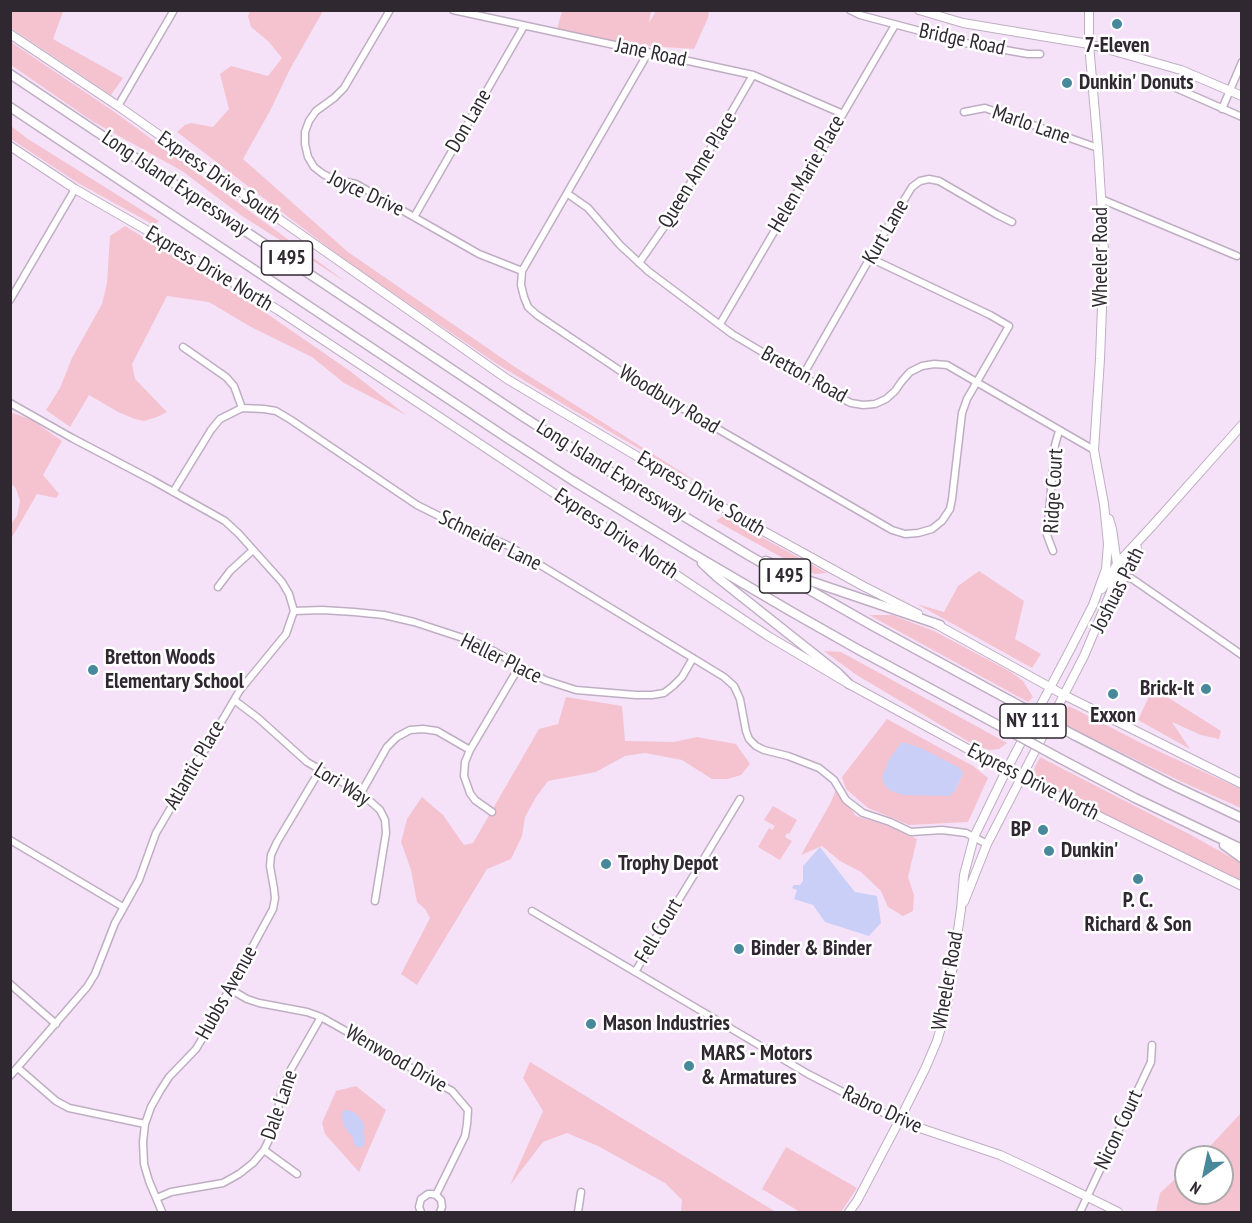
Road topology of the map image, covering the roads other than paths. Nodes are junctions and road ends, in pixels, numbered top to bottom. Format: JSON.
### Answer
{"nodes":[{"id":1,"x":174,"y":10,"type":"edge"},
{"id":2,"x":390,"y":10,"type":"edge"},
{"id":3,"x":453,"y":10,"type":"edge"},
{"id":4,"x":850,"y":10,"type":"edge"},
{"id":5,"x":919,"y":10,"type":"edge"},
{"id":6,"x":1089,"y":10,"type":"edge"},
{"id":7,"x":895,"y":25,"type":"junction"},
{"id":8,"x":524,"y":26,"type":"junction"},
{"id":9,"x":10,"y":34,"type":"edge"},
{"id":10,"x":1089,"y":44,"type":"junction"},
{"id":11,"x":648,"y":53,"type":"junction"},
{"id":12,"x":1040,"y":54,"type":"dead end"},
{"id":13,"x":1242,"y":62,"type":"edge"},
{"id":14,"x":10,"y":74,"type":"edge"},
{"id":15,"x":753,"y":75,"type":"junction"},
{"id":16,"x":1160,"y":81,"type":"dead end"},
{"id":17,"x":1230,"y":91,"type":"junction"},
{"id":18,"x":1242,"y":96,"type":"edge"},
{"id":19,"x":118,"y":106,"type":"junction"},
{"id":20,"x":10,"y":107,"type":"edge"},
{"id":21,"x":1222,"y":109,"type":"junction"},
{"id":22,"x":964,"y":112,"type":"dead end"},
{"id":23,"x":843,"y":114,"type":"junction"},
{"id":24,"x":1242,"y":117,"type":"edge"},
{"id":25,"x":10,"y":146,"type":"edge"},
{"id":26,"x":1098,"y":148,"type":"junction"},
{"id":27,"x":75,"y":189,"type":"junction"},
{"id":28,"x":568,"y":194,"type":"junction"},
{"id":29,"x":1101,"y":199,"type":"junction"},
{"id":30,"x":414,"y":217,"type":"junction"},
{"id":31,"x":1012,"y":222,"type":"dead end"},
{"id":32,"x":1237,"y":256,"type":"dead end"},
{"id":33,"x":870,"y":258,"type":"junction"},
{"id":34,"x":639,"y":263,"type":"junction"},
{"id":35,"x":522,"y":271,"type":"junction"},
{"id":36,"x":10,"y":300,"type":"edge"},
{"id":37,"x":720,"y":324,"type":"junction"},
{"id":38,"x":183,"y":347,"type":"dead end"},
{"id":39,"x":803,"y":375,"type":"junction"},
{"id":40,"x":977,"y":382,"type":"junction"},
{"id":41,"x":10,"y":402,"type":"edge"},
{"id":42,"x":242,"y":408,"type":"junction"},
{"id":43,"x":1242,"y":425,"type":"edge"},
{"id":44,"x":1059,"y":431,"type":"junction"},
{"id":45,"x":1094,"y":450,"type":"junction"},
{"id":46,"x":173,"y":492,"type":"junction"},
{"id":47,"x":1104,"y":504,"type":"junction"},
{"id":48,"x":1153,"y":525,"type":"junction"},
{"id":49,"x":1114,"y":543,"type":"junction"},
{"id":50,"x":1136,"y":544,"type":"junction"},
{"id":51,"x":253,"y":550,"type":"junction"},
{"id":52,"x":1053,"y":551,"type":"dead end"},
{"id":53,"x":693,"y":554,"type":"junction"},
{"id":54,"x":747,"y":555,"type":"junction"},
{"id":55,"x":1117,"y":564,"type":"junction"},
{"id":56,"x":218,"y":587,"type":"dead end"},
{"id":57,"x":1117,"y":587,"type":"junction"},
{"id":58,"x":1092,"y":605,"type":"junction"},
{"id":59,"x":294,"y":611,"type":"junction"},
{"id":60,"x":940,"y":626,"type":"junction"},
{"id":61,"x":1242,"y":655,"type":"edge"},
{"id":62,"x":1084,"y":656,"type":"junction"},
{"id":63,"x":693,"y":658,"type":"junction"},
{"id":64,"x":519,"y":667,"type":"junction"},
{"id":65,"x":849,"y":684,"type":"junction"},
{"id":66,"x":1051,"y":687,"type":"junction"},
{"id":67,"x":1064,"y":695,"type":"junction"},
{"id":68,"x":234,"y":700,"type":"junction"},
{"id":69,"x":470,"y":750,"type":"junction"},
{"id":70,"x":1007,"y":769,"type":"junction"},
{"id":71,"x":320,"y":770,"type":"junction"},
{"id":72,"x":1021,"y":778,"type":"junction"},
{"id":73,"x":1242,"y":784,"type":"edge"},
{"id":74,"x":361,"y":793,"type":"junction"},
{"id":75,"x":740,"y":799,"type":"dead end"},
{"id":76,"x":492,"y":812,"type":"dead end"},
{"id":77,"x":1242,"y":818,"type":"edge"},
{"id":78,"x":1212,"y":836,"type":"junction"},
{"id":79,"x":974,"y":837,"type":"junction"},
{"id":80,"x":10,"y":840,"type":"edge"},
{"id":81,"x":987,"y":844,"type":"junction"},
{"id":82,"x":1242,"y":849,"type":"edge"},
{"id":83,"x":1242,"y":858,"type":"edge"},
{"id":84,"x":1242,"y":886,"type":"edge"},
{"id":85,"x":375,"y":901,"type":"dead end"},
{"id":86,"x":123,"y":907,"type":"junction"},
{"id":87,"x":961,"y":909,"type":"junction"},
{"id":88,"x":532,"y":911,"type":"dead end"},
{"id":89,"x":635,"y":972,"type":"junction"},
{"id":90,"x":10,"y":984,"type":"edge"},
{"id":91,"x":230,"y":989,"type":"junction"},
{"id":92,"x":321,"y":1017,"type":"junction"},
{"id":93,"x":56,"y":1024,"type":"junction"},
{"id":94,"x":1152,"y":1045,"type":"dead end"},
{"id":95,"x":18,"y":1068,"type":"junction"},
{"id":96,"x":10,"y":1076,"type":"edge"},
{"id":97,"x":899,"y":1121,"type":"junction"},
{"id":98,"x":145,"y":1124,"type":"junction"},
{"id":99,"x":264,"y":1150,"type":"junction"},
{"id":100,"x":297,"y":1174,"type":"dead end"},
{"id":101,"x":581,"y":1192,"type":"dead end"},
{"id":102,"x":436,"y":1195,"type":"junction"},
{"id":103,"x":157,"y":1198,"type":"junction"},
{"id":104,"x":1088,"y":1198,"type":"junction"},
{"id":105,"x":162,"y":1212,"type":"edge"},
{"id":106,"x":421,"y":1212,"type":"edge"},
{"id":107,"x":440,"y":1212,"type":"edge"},
{"id":108,"x":578,"y":1212,"type":"edge"},
{"id":109,"x":849,"y":1212,"type":"edge"},
{"id":110,"x":1080,"y":1212,"type":"edge"},
{"id":111,"x":1118,"y":1212,"type":"edge"}],
"edges":[{"from":1,"to":19,"type":"street"},
{"from":2,"to":30,"type":"street","name":"Joyce Drive"},
{"from":3,"to":8,"type":"street","name":"Jane Road"},
{"from":4,"to":7,"type":"street","name":"Bridge Road"},
{"from":5,"to":10,"type":"main road"},
{"from":6,"to":10,"type":"main road","name":"Wheeler Road"},
{"from":7,"to":12,"type":"street","name":"Bridge Road"},
{"from":7,"to":23,"type":"street","name":"Helen Marie Place"},
{"from":8,"to":11,"type":"street","name":"Jane Road"},
{"from":8,"to":30,"type":"street","name":"Don Lane"},
{"from":9,"to":19,"type":"main road","name":"Express Drive South"},
{"from":10,"to":17,"type":"main road"},
{"from":10,"to":26,"type":"main road","name":"Wheeler Road"},
{"from":11,"to":15,"type":"street","name":"Jane Road"},
{"from":11,"to":28,"type":"street"},
{"from":13,"to":17,"type":"street"},
{"from":14,"to":54,"type":"highway","name":"Long Island Expressway","number":"I 495"},
{"from":15,"to":23,"type":"street","name":"Jane Road"},
{"from":15,"to":34,"type":"street","name":"Queen Anne Place"},
{"from":16,"to":21,"type":"street"},
{"from":17,"to":18,"type":"main road"},
{"from":17,"to":21,"type":"street"},
{"from":19,"to":60,"type":"main road","name":"Express Drive South"},
{"from":20,"to":53,"type":"highway","name":"Long Island Expressway","number":"I 495"},
{"from":21,"to":24,"type":"street"},
{"from":22,"to":26,"type":"street","name":"Marlo Lane"},
{"from":23,"to":37,"type":"street","name":"Helen Marie Place"},
{"from":25,"to":27,"type":"main road","name":"Express Drive North"},
{"from":26,"to":29,"type":"main road","name":"Wheeler Road"},
{"from":27,"to":36,"type":"street"},
{"from":27,"to":65,"type":"main road","name":"Express Drive North"},
{"from":28,"to":34,"type":"street","name":"Bretton Road"},
{"from":28,"to":35,"type":"street"},
{"from":29,"to":32,"type":"street"},
{"from":29,"to":45,"type":"main road","name":"Wheeler Road"},
{"from":30,"to":35,"type":"street","name":"Joyce Drive"},
{"from":31,"to":33,"type":"street","name":"Kurt Lane"},
{"from":33,"to":39,"type":"street","name":"Kurt Lane"},
{"from":33,"to":40,"type":"street","name":"Woodbury Road"},
{"from":34,"to":37,"type":"street","name":"Bretton Road"},
{"from":35,"to":40,"type":"street","name":"Woodbury Road"},
{"from":37,"to":39,"type":"street","name":"Bretton Road"},
{"from":38,"to":42,"type":"street"},
{"from":39,"to":40,"type":"street","name":"Bretton Road"},
{"from":40,"to":44,"type":"street","name":"Bretton Road"},
{"from":41,"to":46,"type":"street"},
{"from":42,"to":46,"type":"street"},
{"from":42,"to":63,"type":"street","name":"Schneider Lane"},
{"from":43,"to":48,"type":"main road","name":"Joshuas Path","number":"NY 111"},
{"from":44,"to":45,"type":"street","name":"Bretton Road"},
{"from":44,"to":52,"type":"street","name":"Ridge Court"},
{"from":45,"to":47,"type":"main road","name":"Wheeler Road"},
{"from":46,"to":51,"type":"street"},
{"from":47,"to":49,"type":"main road","name":"Wheeler Road"},
{"from":47,"to":58,"type":"main road","name":"Wheeler Road"},
{"from":48,"to":50,"type":"main road","name":"Joshuas Path","number":"NY 111"},
{"from":48,"to":57,"type":"main road","name":"Joshuas Path","number":"NY 111"},
{"from":49,"to":50,"type":"main road"},
{"from":49,"to":55,"type":"main road","name":"Wheeler Road"},
{"from":50,"to":55,"type":"main road","name":"Joshuas Path","number":"NY 111"},
{"from":51,"to":56,"type":"street"},
{"from":51,"to":59,"type":"street"},
{"from":53,"to":65,"type":"highway"},
{"from":53,"to":78,"type":"highway","name":"Long Island Expressway","number":"I 495","bridge":true},
{"from":54,"to":60,"type":"highway"},
{"from":54,"to":77,"type":"highway","name":"Long Island Expressway","number":"I 495","bridge":true},
{"from":55,"to":58,"type":"main road","name":"Joshuas Path","number":"NY 111"},
{"from":55,"to":62,"type":"main road","name":"Wheeler Road"},
{"from":57,"to":61,"type":"street"},
{"from":57,"to":62,"type":"main road","name":"Joshuas Path","number":"NY 111"},
{"from":58,"to":66,"type":"main road","name":"Wheeler Road","number":"NY 111"},
{"from":59,"to":64,"type":"street","name":"Heller Place"},
{"from":59,"to":68,"type":"street","name":"Atlantic Place"},
{"from":60,"to":66,"type":"main road","name":"Express Drive South"},
{"from":62,"to":67,"type":"main road","name":"Wheeler Road","number":"NY 111"},
{"from":63,"to":64,"type":"street","name":"Heller Place"},
{"from":63,"to":79,"type":"street","name":"Schneider Lane"},
{"from":64,"to":69,"type":"street"},
{"from":65,"to":70,"type":"main road","name":"Express Drive North"},
{"from":66,"to":67,"type":"main road","name":"Express Drive South"},
{"from":66,"to":70,"type":"main road","name":"Wheeler Road","number":"NY 111"},
{"from":67,"to":72,"type":"main road","name":"Wheeler Road","number":"NY 111"},
{"from":67,"to":73,"type":"main road","name":"Express Drive South"},
{"from":68,"to":71,"type":"street","name":"Lori Way"},
{"from":68,"to":86,"type":"street","name":"Atlantic Place"},
{"from":69,"to":74,"type":"street"},
{"from":69,"to":76,"type":"street"},
{"from":70,"to":72,"type":"main road","name":"Express Drive North"},
{"from":70,"to":79,"type":"main road","name":"Wheeler Road","number":"NY 111"},
{"from":71,"to":74,"type":"street","name":"Lori Way"},
{"from":71,"to":91,"type":"street","name":"Hubbs Avenue"},
{"from":72,"to":81,"type":"main road","name":"Wheeler Road","number":"NY 111"},
{"from":72,"to":84,"type":"main road","name":"Express Drive North"},
{"from":74,"to":85,"type":"street","name":"Lori Way"},
{"from":75,"to":89,"type":"street","name":"Fell Court"},
{"from":78,"to":82,"type":"highway","name":"Long Island Expressway","number":"I 495"},
{"from":78,"to":83,"type":"highway"},
{"from":79,"to":81,"type":"street"},
{"from":79,"to":87,"type":"main road","name":"Wheeler Road","number":"NY 111"},
{"from":80,"to":86,"type":"street"},
{"from":81,"to":87,"type":"main road","name":"Wheeler Road","number":"NY 111"},
{"from":86,"to":93,"type":"street","name":"Atlantic Place"},
{"from":87,"to":97,"type":"main road","name":"Wheeler Road","number":"NY 111"},
{"from":88,"to":89,"type":"street","name":"Rabro Drive"},
{"from":89,"to":97,"type":"street","name":"Rabro Drive"},
{"from":90,"to":93,"type":"street"},
{"from":91,"to":92,"type":"street","name":"Wenwood Drive"},
{"from":91,"to":98,"type":"street","name":"Hubbs Avenue"},
{"from":92,"to":99,"type":"street","name":"Dale Lane"},
{"from":92,"to":102,"type":"street","name":"Wenwood Drive"},
{"from":93,"to":95,"type":"street","name":"Atlantic Place"},
{"from":94,"to":104,"type":"street","name":"Nicon Court"},
{"from":95,"to":96,"type":"street","name":"Atlantic Place"},
{"from":95,"to":98,"type":"street"},
{"from":97,"to":104,"type":"main road","name":"Rabro Drive"},
{"from":97,"to":109,"type":"main road","name":"Wheeler Road","number":"NY 111"},
{"from":98,"to":103,"type":"street","name":"Hubbs Avenue"},
{"from":99,"to":100,"type":"street"},
{"from":99,"to":103,"type":"street","name":"Dale Lane"},
{"from":101,"to":108,"type":"street"},
{"from":102,"to":106,"type":"street","name":"Wenwood Drive"},
{"from":102,"to":107,"type":"street"},
{"from":103,"to":105,"type":"street","name":"Hubbs Avenue"},
{"from":104,"to":110,"type":"street","name":"Nicon Court"},
{"from":104,"to":111,"type":"main road","name":"Rabro Drive"}]}
